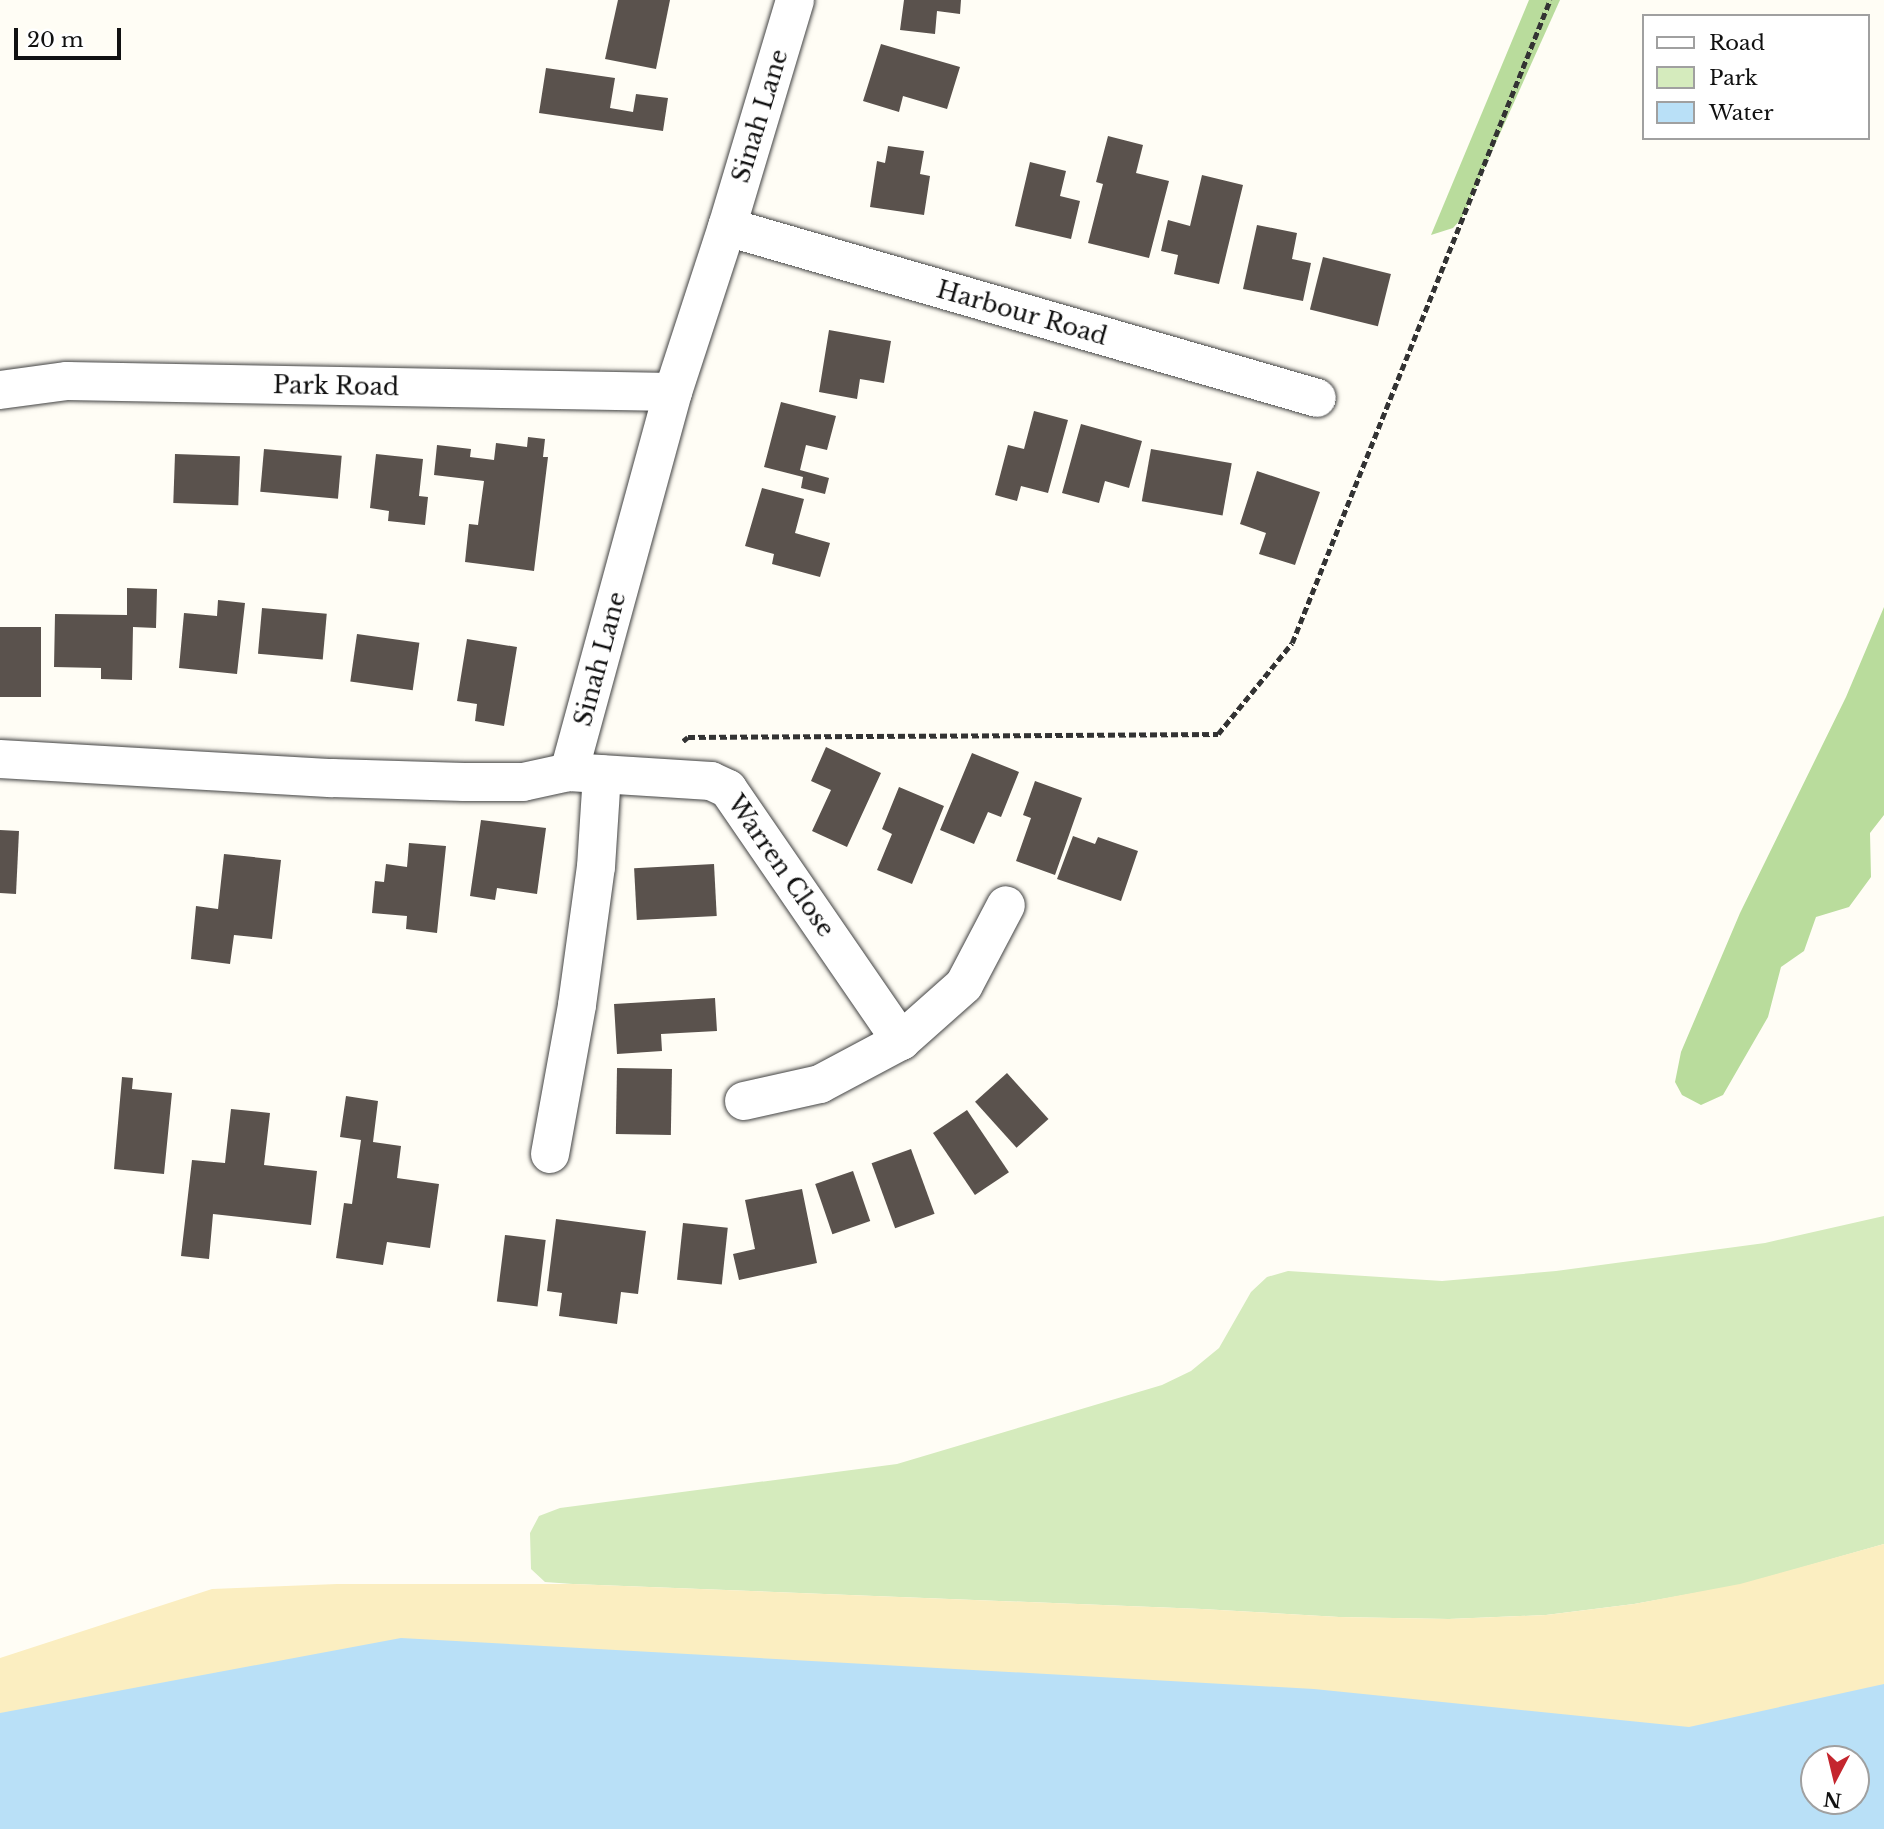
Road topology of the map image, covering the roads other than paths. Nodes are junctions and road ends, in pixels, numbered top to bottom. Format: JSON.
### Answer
{"nodes":[{"id":1,"x":795,"y":0,"type":"edge"},
{"id":2,"x":727,"y":227,"type":"junction"},
{"id":3,"x":0,"y":390,"type":"edge"},
{"id":4,"x":673,"y":391,"type":"junction"},
{"id":5,"x":1317,"y":398,"type":"dead end"},
{"id":6,"x":0,"y":758,"type":"edge"},
{"id":7,"x":603,"y":774,"type":"junction"},
{"id":8,"x":1006,"y":905,"type":"dead end"},
{"id":9,"x":901,"y":1041,"type":"junction"},
{"id":10,"x":744,"y":1101,"type":"dead end"},
{"id":11,"x":550,"y":1154,"type":"dead end"}],
"edges":[{"from":1,"to":2,"type":"street","name":"Sinah Lane"},
{"from":2,"to":4,"type":"street","name":"Sinah Lane"},
{"from":2,"to":5,"type":"street","name":"Harbour Road"},
{"from":3,"to":4,"type":"street","name":"Park Road"},
{"from":4,"to":7,"type":"street","name":"Sinah Lane"},
{"from":6,"to":7,"type":"street"},
{"from":7,"to":9,"type":"street","name":"Warren Close"},
{"from":7,"to":11,"type":"street","name":"Sinah Lane"},
{"from":8,"to":9,"type":"street"},
{"from":9,"to":10,"type":"street"}]}
